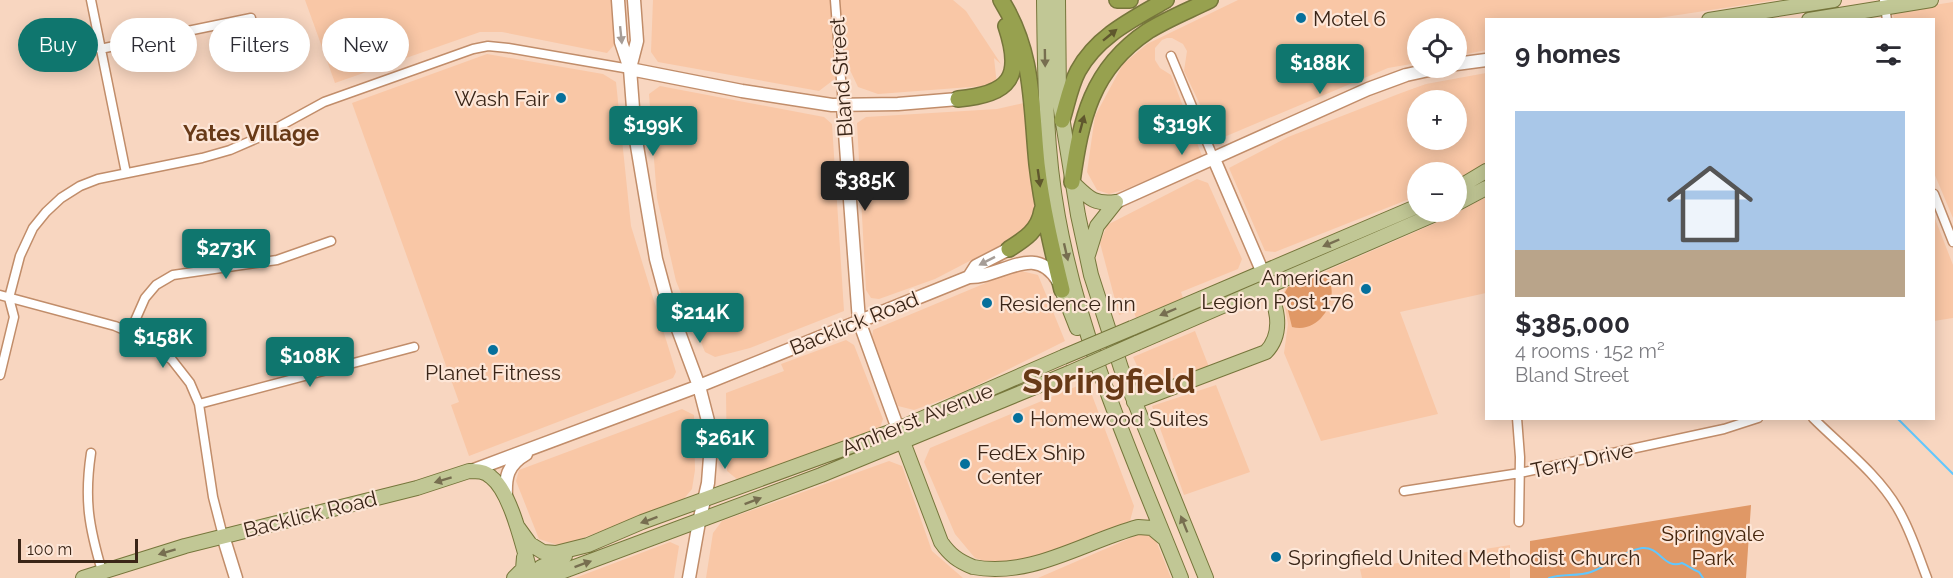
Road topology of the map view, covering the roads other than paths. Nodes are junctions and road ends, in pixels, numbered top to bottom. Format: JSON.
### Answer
{"nodes":[{"id":1,"x":91,"y":0,"type":"edge"},
{"id":2,"x":618,"y":0,"type":"edge"},
{"id":3,"x":634,"y":0,"type":"edge"},
{"id":4,"x":835,"y":0,"type":"edge"},
{"id":5,"x":999,"y":0,"type":"edge"},
{"id":6,"x":1044,"y":0,"type":"edge"},
{"id":7,"x":1058,"y":0,"type":"edge"},
{"id":8,"x":1117,"y":0,"type":"edge"},
{"id":9,"x":1130,"y":0,"type":"edge"},
{"id":10,"x":1166,"y":0,"type":"edge"},
{"id":11,"x":1171,"y":0,"type":"edge"},
{"id":12,"x":1210,"y":0,"type":"edge"},
{"id":13,"x":1834,"y":0,"type":"edge"},
{"id":14,"x":1931,"y":0,"type":"edge"},
{"id":15,"x":1885,"y":9,"type":"edge"},
{"id":16,"x":1143,"y":13,"type":"junction"},
{"id":17,"x":1722,"y":18,"type":"edge"},
{"id":18,"x":1823,"y":18,"type":"edge"},
{"id":19,"x":209,"y":27,"type":"edge"},
{"id":20,"x":100,"y":49,"type":"junction"},
{"id":21,"x":1171,"y":56,"type":"dead end"},
{"id":22,"x":1485,"y":60,"type":"edge"},
{"id":23,"x":1467,"y":63,"type":"edge"},
{"id":24,"x":630,"y":69,"type":"junction"},
{"id":25,"x":1407,"y":75,"type":"edge"},
{"id":26,"x":958,"y":99,"type":"joint"},
{"id":27,"x":843,"y":106,"type":"junction"},
{"id":28,"x":1062,"y":120,"type":"junction"},
{"id":29,"x":1214,"y":159,"type":"junction"},
{"id":30,"x":1485,"y":172,"type":"edge"},
{"id":31,"x":126,"y":173,"type":"junction"},
{"id":32,"x":1072,"y":182,"type":"junction"},
{"id":33,"x":1467,"y":182,"type":"edge"},
{"id":34,"x":1485,"y":189,"type":"edge"},
{"id":35,"x":1935,"y":197,"type":"edge"},
{"id":36,"x":1467,"y":198,"type":"edge"},
{"id":37,"x":1116,"y":202,"type":"junction"},
{"id":38,"x":1043,"y":204,"type":"junction"},
{"id":39,"x":1407,"y":211,"type":"edge"},
{"id":40,"x":1417,"y":222,"type":"edge"},
{"id":41,"x":331,"y":241,"type":"dead end"},
{"id":42,"x":1953,"y":242,"type":"edge"},
{"id":43,"x":1009,"y":249,"type":"joint"},
{"id":44,"x":1087,"y":260,"type":"junction"},
{"id":45,"x":1263,"y":273,"type":"junction"},
{"id":46,"x":969,"y":277,"type":"junction"},
{"id":47,"x":1268,"y":287,"type":"junction"},
{"id":48,"x":1062,"y":290,"type":"junction"},
{"id":49,"x":4,"y":296,"type":"edge"},
{"id":50,"x":0,"y":305,"type":"edge"},
{"id":51,"x":859,"y":321,"type":"junction"},
{"id":52,"x":129,"y":332,"type":"junction"},
{"id":53,"x":414,"y":347,"type":"dead end"},
{"id":54,"x":0,"y":375,"type":"edge"},
{"id":55,"x":1103,"y":385,"type":"junction"},
{"id":56,"x":699,"y":386,"type":"junction"},
{"id":57,"x":1134,"y":402,"type":"junction"},
{"id":58,"x":199,"y":404,"type":"junction"},
{"id":59,"x":1517,"y":420,"type":"edge"},
{"id":60,"x":1752,"y":420,"type":"edge"},
{"id":61,"x":1814,"y":420,"type":"edge"},
{"id":62,"x":901,"y":435,"type":"junction"},
{"id":63,"x":537,"y":447,"type":"junction"},
{"id":64,"x":91,"y":453,"type":"dead end"},
{"id":65,"x":469,"y":471,"type":"junction"},
{"id":66,"x":1520,"y":473,"type":"junction"},
{"id":67,"x":1146,"y":489,"type":"junction"},
{"id":68,"x":1404,"y":491,"type":"dead end"},
{"id":69,"x":506,"y":498,"type":"junction"},
{"id":70,"x":704,"y":500,"type":"junction"},
{"id":71,"x":699,"y":522,"type":"junction"},
{"id":72,"x":1519,"y":522,"type":"dead end"},
{"id":73,"x":517,"y":526,"type":"junction"},
{"id":74,"x":1130,"y":529,"type":"junction"},
{"id":75,"x":223,"y":536,"type":"junction"},
{"id":76,"x":1166,"y":540,"type":"junction"},
{"id":77,"x":588,"y":545,"type":"junction"},
{"id":78,"x":523,"y":551,"type":"junction"},
{"id":79,"x":102,"y":571,"type":"junction"},
{"id":80,"x":82,"y":578,"type":"edge"},
{"id":81,"x":236,"y":578,"type":"edge"},
{"id":82,"x":514,"y":578,"type":"edge"},
{"id":83,"x":533,"y":578,"type":"edge"},
{"id":84,"x":545,"y":578,"type":"edge"},
{"id":85,"x":689,"y":578,"type":"edge"},
{"id":86,"x":1181,"y":578,"type":"edge"},
{"id":87,"x":1206,"y":578,"type":"edge"},
{"id":88,"x":1927,"y":578,"type":"edge"}],
"edges":[{"from":1,"to":20,"type":"street"},
{"from":2,"to":24,"type":"main road","one_way":true},
{"from":3,"to":24,"type":"main road"},
{"from":4,"to":27,"type":"street","name":"Bland Street"},
{"from":5,"to":26,"type":"highway"},
{"from":5,"to":38,"type":"highway","one_way":true},
{"from":6,"to":55,"type":"main road","one_way":true},
{"from":7,"to":28,"type":"main road"},
{"from":8,"to":9,"type":"highway"},
{"from":10,"to":16,"type":"highway"},
{"from":11,"to":16,"type":"highway"},
{"from":32,"to":12,"type":"highway","one_way":true},
{"from":13,"to":17,"type":"main road"},
{"from":14,"to":15,"type":"main road"},
{"from":15,"to":18,"type":"main road"},
{"from":28,"to":16,"type":"highway","one_way":true},
{"from":19,"to":20,"type":"street"},
{"from":20,"to":31,"type":"street"},
{"from":21,"to":29,"type":"street"},
{"from":22,"to":23,"type":"main road"},
{"from":24,"to":27,"type":"main road"},
{"from":24,"to":31,"type":"street"},
{"from":24,"to":56,"type":"main road"},
{"from":25,"to":29,"type":"main road"},
{"from":26,"to":27,"type":"main road"},
{"from":27,"to":51,"type":"main road","name":"Bland Street"},
{"from":28,"to":32,"type":"main road"},
{"from":29,"to":37,"type":"main road"},
{"from":29,"to":45,"type":"main road"},
{"from":30,"to":33,"type":"main road"},
{"from":31,"to":49,"type":"street"},
{"from":32,"to":37,"type":"main road"},
{"from":32,"to":44,"type":"main road"},
{"from":34,"to":36,"type":"main road"},
{"from":35,"to":42,"type":"street"},
{"from":37,"to":44,"type":"main road"},
{"from":38,"to":43,"type":"highway"},
{"from":38,"to":48,"type":"highway"},
{"from":39,"to":45,"type":"main road","name":"Amherst Avenue","one_way":true},
{"from":40,"to":47,"type":"main road","name":"Amherst Avenue"},
{"from":41,"to":52,"type":"street"},
{"from":43,"to":46,"type":"main road","name":"Backlick Road","one_way":true},
{"from":44,"to":57,"type":"main road"},
{"from":45,"to":47,"type":"main road"},
{"from":45,"to":62,"type":"main road","name":"Amherst Avenue","one_way":true,"bridge":true},
{"from":46,"to":48,"type":"main road","name":"Backlick Road"},
{"from":46,"to":51,"type":"main road","name":"Backlick Road"},
{"from":47,"to":57,"type":"main road"},
{"from":47,"to":62,"type":"main road","name":"Amherst Avenue","bridge":true},
{"from":48,"to":55,"type":"main road"},
{"from":49,"to":50,"type":"street"},
{"from":49,"to":52,"type":"street"},
{"from":49,"to":54,"type":"street"},
{"from":51,"to":56,"type":"main road","name":"Backlick Road"},
{"from":51,"to":62,"type":"main road","name":"Bland Street"},
{"from":52,"to":58,"type":"street"},
{"from":53,"to":58,"type":"street"},
{"from":55,"to":67,"type":"main road"},
{"from":56,"to":63,"type":"main road","name":"Backlick Road"},
{"from":56,"to":70,"type":"main road"},
{"from":87,"to":57,"type":"main road","one_way":true},
{"from":58,"to":75,"type":"street"},
{"from":59,"to":66,"type":"street"},
{"from":60,"to":66,"type":"street","name":"Terry Drive"},
{"from":61,"to":88,"type":"street"},
{"from":62,"to":70,"type":"main road","name":"Amherst Avenue"},
{"from":71,"to":62,"type":"main road","name":"Amherst Avenue","one_way":true},
{"from":62,"to":74,"type":"main road","name":"Bland Street"},
{"from":63,"to":65,"type":"main road","name":"Backlick Road"},
{"from":63,"to":69,"type":"main road","name":"Backlick Road"},
{"from":64,"to":79,"type":"street"},
{"from":65,"to":69,"type":"main road"},
{"from":65,"to":75,"type":"main road","name":"Backlick Road","one_way":true},
{"from":66,"to":68,"type":"street","name":"Terry Drive"},
{"from":66,"to":72,"type":"street"},
{"from":67,"to":74,"type":"main road"},
{"from":67,"to":76,"type":"main road"},
{"from":69,"to":73,"type":"main road"},
{"from":70,"to":71,"type":"main road"},
{"from":70,"to":77,"type":"main road","name":"Amherst Avenue","one_way":true},
{"from":84,"to":71,"type":"main road","name":"Amherst Avenue","one_way":true},
{"from":71,"to":85,"type":"main road"},
{"from":73,"to":77,"type":"main road","name":"Amherst Avenue"},
{"from":73,"to":78,"type":"main road"},
{"from":74,"to":76,"type":"main road"},
{"from":75,"to":79,"type":"main road","name":"Backlick Road","one_way":true},
{"from":75,"to":81,"type":"main road"},
{"from":76,"to":86,"type":"main road"},
{"from":77,"to":83,"type":"main road"},
{"from":78,"to":82,"type":"main road"},
{"from":78,"to":83,"type":"main road"},
{"from":79,"to":80,"type":"main road","name":"Backlick Road"}]}
